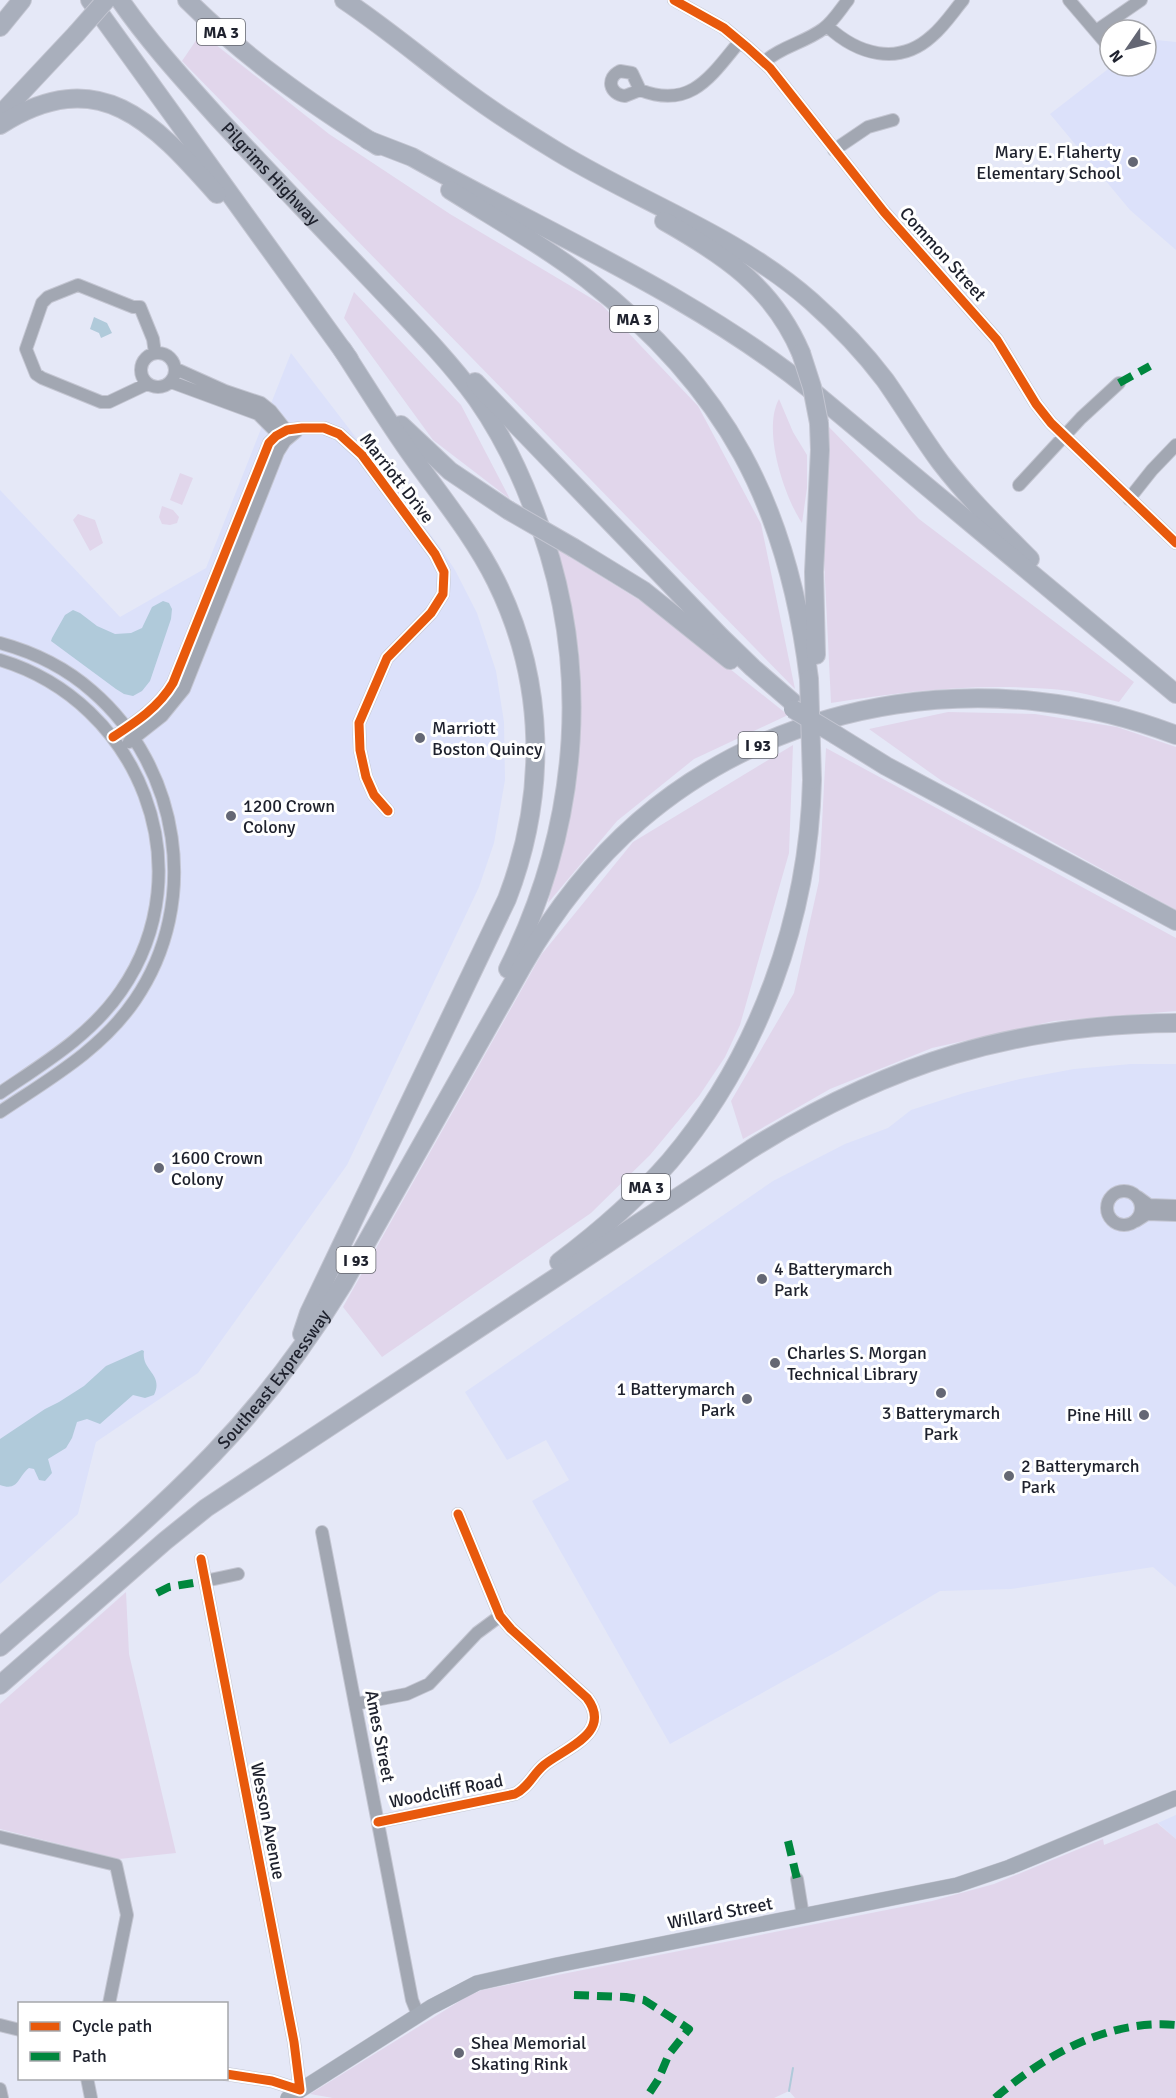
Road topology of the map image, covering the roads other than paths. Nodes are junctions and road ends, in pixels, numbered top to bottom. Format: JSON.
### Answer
{"nodes":[{"id":1,"x":22,"y":0,"type":"edge"},
{"id":2,"x":90,"y":0,"type":"edge"},
{"id":3,"x":106,"y":0,"type":"edge"},
{"id":4,"x":120,"y":0,"type":"edge"},
{"id":5,"x":187,"y":0,"type":"edge"},
{"id":6,"x":344,"y":0,"type":"edge"},
{"id":7,"x":357,"y":0,"type":"edge"},
{"id":8,"x":674,"y":0,"type":"edge"},
{"id":9,"x":848,"y":0,"type":"edge"},
{"id":10,"x":963,"y":0,"type":"edge"},
{"id":11,"x":1069,"y":0,"type":"edge"},
{"id":12,"x":1141,"y":0,"type":"edge"},
{"id":13,"x":827,"y":26,"type":"junction"},
{"id":14,"x":0,"y":27,"type":"edge"},
{"id":15,"x":1096,"y":31,"type":"junction"},
{"id":16,"x":1098,"y":33,"type":"edge"},
{"id":17,"x":76,"y":34,"type":"junction"},
{"id":18,"x":740,"y":41,"type":"junction"},
{"id":19,"x":411,"y":49,"type":"junction"},
{"id":20,"x":764,"y":63,"type":"junction"},
{"id":21,"x":640,"y":90,"type":"dead end"},
{"id":22,"x":0,"y":103,"type":"edge"},
{"id":23,"x":120,"y":108,"type":"junction"},
{"id":24,"x":0,"y":115,"type":"edge"},
{"id":25,"x":893,"y":120,"type":"dead end"},
{"id":26,"x":0,"y":125,"type":"edge"},
{"id":27,"x":0,"y":135,"type":"edge"},
{"id":28,"x":369,"y":140,"type":"junction"},
{"id":29,"x":834,"y":150,"type":"junction"},
{"id":30,"x":560,"y":153,"type":"junction"},
{"id":31,"x":298,"y":289,"type":"junction"},
{"id":32,"x":428,"y":342,"type":"junction"},
{"id":33,"x":342,"y":349,"type":"junction"},
{"id":34,"x":156,"y":353,"type":"junction"},
{"id":35,"x":176,"y":369,"type":"junction"},
{"id":36,"x":171,"y":382,"type":"junction"},
{"id":37,"x":1119,"y":383,"type":"dead end"},
{"id":38,"x":147,"y":384,"type":"junction"},
{"id":39,"x":285,"y":435,"type":"junction"},
{"id":40,"x":1063,"y":437,"type":"junction"},
{"id":41,"x":1176,"y":445,"type":"edge"},
{"id":42,"x":1019,"y":485,"type":"dead end"},
{"id":43,"x":1129,"y":499,"type":"junction"},
{"id":44,"x":1176,"y":543,"type":"edge"},
{"id":45,"x":1079,"y":614,"type":"junction"},
{"id":46,"x":0,"y":643,"type":"edge"},
{"id":47,"x":0,"y":660,"type":"edge"},
{"id":48,"x":813,"y":678,"type":"junction"},
{"id":49,"x":1176,"y":694,"type":"edge"},
{"id":50,"x":795,"y":707,"type":"junction"},
{"id":51,"x":131,"y":733,"type":"junction"},
{"id":52,"x":1176,"y":735,"type":"edge"},
{"id":53,"x":117,"y":742,"type":"junction"},
{"id":54,"x":388,"y":811,"type":"dead end"},
{"id":55,"x":1176,"y":921,"type":"edge"},
{"id":56,"x":1176,"y":1023,"type":"edge"},
{"id":57,"x":473,"y":1053,"type":"junction"},
{"id":58,"x":0,"y":1093,"type":"edge"},
{"id":59,"x":0,"y":1112,"type":"edge"},
{"id":60,"x":1137,"y":1196,"type":"junction"},
{"id":61,"x":1176,"y":1206,"type":"edge"},
{"id":62,"x":1176,"y":1215,"type":"edge"},
{"id":63,"x":1136,"y":1221,"type":"junction"},
{"id":64,"x":464,"y":1338,"type":"junction"},
{"id":65,"x":292,"y":1359,"type":"junction"},
{"id":66,"x":458,"y":1514,"type":"dead end"},
{"id":67,"x":322,"y":1532,"type":"dead end"},
{"id":68,"x":201,"y":1559,"type":"dead end"},
{"id":69,"x":238,"y":1575,"type":"dead end"},
{"id":70,"x":205,"y":1581,"type":"junction"},
{"id":71,"x":500,"y":1616,"type":"junction"},
{"id":72,"x":0,"y":1647,"type":"edge"},
{"id":73,"x":0,"y":1685,"type":"edge"},
{"id":74,"x":355,"y":1704,"type":"junction"},
{"id":75,"x":1176,"y":1797,"type":"edge"},
{"id":76,"x":378,"y":1822,"type":"junction"},
{"id":77,"x":0,"y":1837,"type":"edge"},
{"id":78,"x":797,"y":1880,"type":"dead end"},
{"id":79,"x":803,"y":1916,"type":"junction"},
{"id":80,"x":109,"y":2002,"type":"edge"},
{"id":81,"x":418,"y":2016,"type":"junction"},
{"id":82,"x":1,"y":2028,"type":"edge"},
{"id":83,"x":18,"y":2030,"type":"edge"},
{"id":84,"x":228,"y":2074,"type":"edge"},
{"id":85,"x":87,"y":2080,"type":"edge"},
{"id":86,"x":0,"y":2090,"type":"edge"},
{"id":87,"x":294,"y":2094,"type":"edge"},
{"id":88,"x":2,"y":2098,"type":"edge"},
{"id":89,"x":91,"y":2098,"type":"edge"}],
"edges":[{"from":1,"to":14,"type":"highway"},
{"from":2,"to":31,"type":"highway"},
{"from":3,"to":17,"type":"highway","bridge":true},
{"from":4,"to":32,"type":"highway","name":"Pilgrims Highway"},
{"from":5,"to":28,"type":"highway","number":"MA 3"},
{"from":6,"to":19,"type":"highway"},
{"from":7,"to":19,"type":"highway"},
{"from":8,"to":18,"type":"street","name":"Common Street"},
{"from":9,"to":13,"type":"street"},
{"from":10,"to":13,"type":"street"},
{"from":11,"to":15,"type":"street"},
{"from":12,"to":15,"type":"street"},
{"from":13,"to":20,"type":"street"},
{"from":15,"to":16,"type":"street"},
{"from":17,"to":22,"type":"highway"},
{"from":17,"to":24,"type":"highway"},
{"from":18,"to":20,"type":"street","name":"Common Street"},
{"from":18,"to":21,"type":"street"},
{"from":19,"to":30,"type":"highway"},
{"from":20,"to":29,"type":"street","name":"Common Street"},
{"from":23,"to":26,"type":"highway"},
{"from":23,"to":27,"type":"highway"},
{"from":23,"to":31,"type":"highway"},
{"from":25,"to":29,"type":"street"},
{"from":28,"to":45,"type":"highway"},
{"from":28,"to":48,"type":"highway","number":"MA 3"},
{"from":29,"to":40,"type":"street","name":"Common Street"},
{"from":30,"to":45,"type":"highway"},
{"from":30,"to":48,"type":"highway","bridge":true},
{"from":31,"to":33,"type":"highway"},
{"from":32,"to":50,"type":"highway"},
{"from":32,"to":57,"type":"highway"},
{"from":33,"to":50,"type":"highway","bridge":true},
{"from":33,"to":65,"type":"highway"},
{"from":34,"to":35,"type":"street"},
{"from":34,"to":38,"type":"street"},
{"from":34,"to":38,"type":"street"},
{"from":35,"to":36,"type":"street"},
{"from":35,"to":39,"type":"street"},
{"from":36,"to":38,"type":"street"},
{"from":36,"to":39,"type":"street"},
{"from":37,"to":40,"type":"street"},
{"from":39,"to":51,"type":"street"},
{"from":39,"to":54,"type":"street","name":"Marriott Drive"},
{"from":40,"to":42,"type":"street"},
{"from":40,"to":43,"type":"street","name":"Common Street"},
{"from":41,"to":43,"type":"street"},
{"from":43,"to":44,"type":"street","name":"Common Street"},
{"from":45,"to":49,"type":"highway"},
{"from":46,"to":51,"type":"street"},
{"from":47,"to":53,"type":"street"},
{"from":48,"to":64,"type":"highway","number":"MA 3","bridge":true},
{"from":50,"to":55,"type":"highway","bridge":true},
{"from":51,"to":53,"type":"street"},
{"from":51,"to":59,"type":"street"},
{"from":52,"to":57,"type":"highway","number":"I 93"},
{"from":53,"to":58,"type":"street"},
{"from":56,"to":64,"type":"highway"},
{"from":57,"to":65,"type":"highway","name":"Southeast Expressway","number":"I 93"},
{"from":60,"to":61,"type":"street"},
{"from":60,"to":63,"type":"street"},
{"from":60,"to":63,"type":"street"},
{"from":62,"to":63,"type":"street"},
{"from":64,"to":73,"type":"highway"},
{"from":65,"to":72,"type":"highway","name":"Southeast Expressway","number":"I 93"},
{"from":66,"to":71,"type":"street","name":"Woodcliff Road"},
{"from":67,"to":74,"type":"street","name":"Ames Street"},
{"from":68,"to":70,"type":"street","name":"Wesson Avenue"},
{"from":69,"to":70,"type":"street"},
{"from":70,"to":87,"type":"street","name":"Wesson Avenue"},
{"from":71,"to":74,"type":"street"},
{"from":71,"to":76,"type":"street","name":"Woodcliff Road"},
{"from":74,"to":76,"type":"street","name":"Ames Street"},
{"from":75,"to":79,"type":"main road","name":"Willard Street"},
{"from":76,"to":81,"type":"street","name":"Ames Street"},
{"from":77,"to":80,"type":"street"},
{"from":78,"to":79,"type":"street"},
{"from":79,"to":81,"type":"main road","name":"Willard Street"},
{"from":81,"to":87,"type":"main road","name":"Willard Street"},
{"from":82,"to":83,"type":"street"},
{"from":84,"to":87,"type":"street"},
{"from":85,"to":89,"type":"street"},
{"from":86,"to":88,"type":"street"}]}
